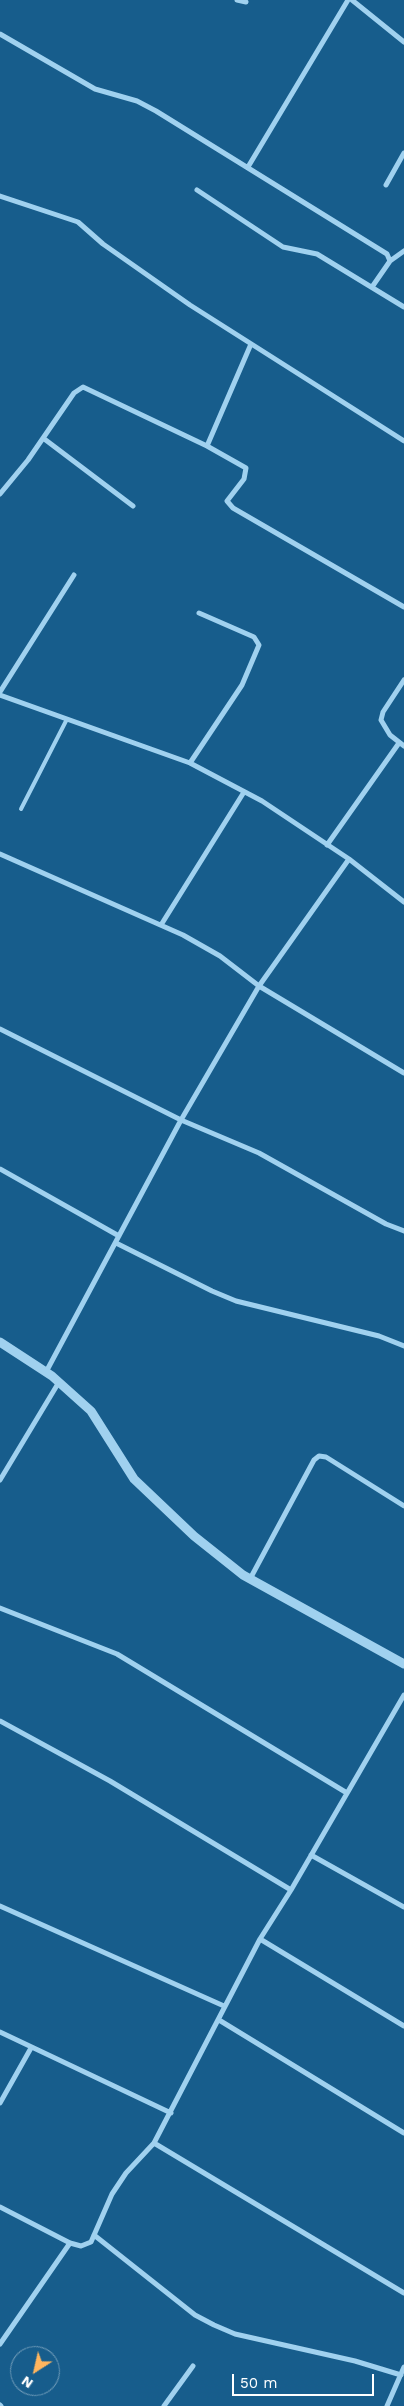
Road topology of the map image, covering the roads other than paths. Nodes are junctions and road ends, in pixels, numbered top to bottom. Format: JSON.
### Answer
{"nodes":[{"id":1,"x":237,"y":0,"type":"edge"},
{"id":2,"x":348,"y":0,"type":"edge"},
{"id":3,"x":352,"y":0,"type":"edge"},
{"id":4,"x":246,"y":2,"type":"dead end"},
{"id":5,"x":0,"y":34,"type":"edge"},
{"id":6,"x":404,"y":42,"type":"edge"},
{"id":7,"x":404,"y":154,"type":"edge"},
{"id":8,"x":248,"y":167,"type":"junction"},
{"id":9,"x":386,"y":185,"type":"dead end"},
{"id":10,"x":196,"y":190,"type":"dead end"},
{"id":11,"x":0,"y":196,"type":"edge"},
{"id":12,"x":404,"y":250,"type":"edge"},
{"id":13,"x":390,"y":261,"type":"junction"},
{"id":14,"x":372,"y":287,"type":"junction"},
{"id":15,"x":404,"y":307,"type":"edge"},
{"id":16,"x":251,"y":344,"type":"junction"},
{"id":17,"x":43,"y":438,"type":"junction"},
{"id":18,"x":404,"y":441,"type":"edge"},
{"id":19,"x":207,"y":446,"type":"junction"},
{"id":20,"x":0,"y":494,"type":"edge"},
{"id":21,"x":133,"y":506,"type":"dead end"},
{"id":22,"x":74,"y":575,"type":"dead end"},
{"id":23,"x":404,"y":607,"type":"edge"},
{"id":24,"x":199,"y":613,"type":"dead end"},
{"id":25,"x":404,"y":680,"type":"edge"},
{"id":26,"x":0,"y":693,"type":"edge"},
{"id":27,"x":67,"y":719,"type":"junction"},
{"id":28,"x":401,"y":744,"type":"edge"},
{"id":29,"x":190,"y":763,"type":"junction"},
{"id":30,"x":244,"y":792,"type":"junction"},
{"id":31,"x":21,"y":809,"type":"dead end"},
{"id":32,"x":327,"y":845,"type":"junction"},
{"id":33,"x":0,"y":854,"type":"edge"},
{"id":34,"x":349,"y":859,"type":"junction"},
{"id":35,"x":404,"y":902,"type":"edge"},
{"id":36,"x":161,"y":925,"type":"junction"},
{"id":37,"x":260,"y":986,"type":"junction"},
{"id":38,"x":0,"y":1029,"type":"edge"},
{"id":39,"x":404,"y":1073,"type":"edge"},
{"id":40,"x":182,"y":1120,"type":"junction"},
{"id":41,"x":0,"y":1169,"type":"edge"},
{"id":42,"x":404,"y":1231,"type":"edge"},
{"id":43,"x":119,"y":1236,"type":"junction"},
{"id":44,"x":116,"y":1243,"type":"junction"},
{"id":45,"x":0,"y":1342,"type":"edge"},
{"id":46,"x":404,"y":1346,"type":"edge"},
{"id":47,"x":46,"y":1372,"type":"junction"},
{"id":48,"x":59,"y":1382,"type":"junction"},
{"id":49,"x":0,"y":1480,"type":"edge"},
{"id":50,"x":404,"y":1506,"type":"edge"},
{"id":51,"x":250,"y":1579,"type":"junction"},
{"id":52,"x":0,"y":1608,"type":"edge"},
{"id":53,"x":404,"y":1664,"type":"edge"},
{"id":54,"x":404,"y":1695,"type":"edge"},
{"id":55,"x":0,"y":1721,"type":"edge"},
{"id":56,"x":347,"y":1793,"type":"junction"},
{"id":57,"x":311,"y":1855,"type":"junction"},
{"id":58,"x":291,"y":1890,"type":"junction"},
{"id":59,"x":0,"y":1906,"type":"edge"},
{"id":60,"x":404,"y":1907,"type":"edge"},
{"id":61,"x":260,"y":1939,"type":"junction"},
{"id":62,"x":224,"y":2006,"type":"junction"},
{"id":63,"x":218,"y":2020,"type":"junction"},
{"id":64,"x":404,"y":2026,"type":"edge"},
{"id":65,"x":0,"y":2032,"type":"edge"},
{"id":66,"x":31,"y":2048,"type":"junction"},
{"id":67,"x":0,"y":2103,"type":"edge"},
{"id":68,"x":170,"y":2113,"type":"junction"},
{"id":69,"x":404,"y":2132,"type":"edge"},
{"id":70,"x":154,"y":2143,"type":"junction"},
{"id":71,"x":0,"y":2206,"type":"edge"},
{"id":72,"x":94,"y":2236,"type":"junction"},
{"id":73,"x":70,"y":2243,"type":"junction"},
{"id":74,"x":404,"y":2293,"type":"edge"},
{"id":75,"x":0,"y":2344,"type":"edge"},
{"id":76,"x":193,"y":2366,"type":"dead end"},
{"id":77,"x":404,"y":2367,"type":"edge"},
{"id":78,"x":401,"y":2375,"type":"junction"},
{"id":79,"x":164,"y":2406,"type":"edge"},
{"id":80,"x":388,"y":2406,"type":"edge"}],
"edges":[{"from":1,"to":4,"type":"street"},
{"from":2,"to":8,"type":"street"},
{"from":3,"to":6,"type":"street"},
{"from":5,"to":8,"type":"street"},
{"from":7,"to":9,"type":"street"},
{"from":8,"to":13,"type":"street"},
{"from":10,"to":14,"type":"street"},
{"from":11,"to":16,"type":"street"},
{"from":12,"to":13,"type":"street"},
{"from":13,"to":14,"type":"street"},
{"from":14,"to":15,"type":"street"},
{"from":16,"to":18,"type":"street"},
{"from":16,"to":19,"type":"street"},
{"from":17,"to":19,"type":"street"},
{"from":17,"to":20,"type":"street"},
{"from":17,"to":21,"type":"street"},
{"from":19,"to":23,"type":"street"},
{"from":22,"to":26,"type":"street"},
{"from":24,"to":29,"type":"street"},
{"from":25,"to":28,"type":"street"},
{"from":26,"to":27,"type":"street"},
{"from":27,"to":29,"type":"street"},
{"from":27,"to":31,"type":"lane"},
{"from":28,"to":32,"type":"street"},
{"from":29,"to":30,"type":"street"},
{"from":30,"to":32,"type":"street"},
{"from":30,"to":36,"type":"street"},
{"from":32,"to":34,"type":"street"},
{"from":33,"to":36,"type":"street"},
{"from":34,"to":35,"type":"street"},
{"from":34,"to":37,"type":"street"},
{"from":36,"to":37,"type":"street"},
{"from":37,"to":39,"type":"street"},
{"from":37,"to":40,"type":"street"},
{"from":38,"to":40,"type":"street"},
{"from":40,"to":42,"type":"street"},
{"from":40,"to":43,"type":"street"},
{"from":41,"to":43,"type":"street"},
{"from":43,"to":44,"type":"street"},
{"from":44,"to":46,"type":"street"},
{"from":44,"to":47,"type":"street"},
{"from":45,"to":47,"type":"street"},
{"from":47,"to":48,"type":"street"},
{"from":48,"to":49,"type":"street"},
{"from":48,"to":51,"type":"street"},
{"from":50,"to":51,"type":"street"},
{"from":51,"to":53,"type":"street"},
{"from":52,"to":56,"type":"street"},
{"from":54,"to":56,"type":"street"},
{"from":55,"to":58,"type":"street"},
{"from":56,"to":57,"type":"street"},
{"from":57,"to":58,"type":"street"},
{"from":57,"to":60,"type":"street"},
{"from":58,"to":61,"type":"street"},
{"from":59,"to":62,"type":"street"},
{"from":61,"to":62,"type":"street"},
{"from":61,"to":64,"type":"street"},
{"from":62,"to":63,"type":"street"},
{"from":63,"to":68,"type":"street"},
{"from":63,"to":69,"type":"street"},
{"from":65,"to":66,"type":"street"},
{"from":66,"to":67,"type":"street"},
{"from":66,"to":68,"type":"street"},
{"from":68,"to":70,"type":"street"},
{"from":70,"to":72,"type":"street"},
{"from":70,"to":74,"type":"street"},
{"from":71,"to":73,"type":"street"},
{"from":72,"to":73,"type":"street"},
{"from":72,"to":78,"type":"street"},
{"from":73,"to":75,"type":"street"},
{"from":76,"to":79,"type":"street"},
{"from":77,"to":78,"type":"street"},
{"from":78,"to":80,"type":"street"}]}
